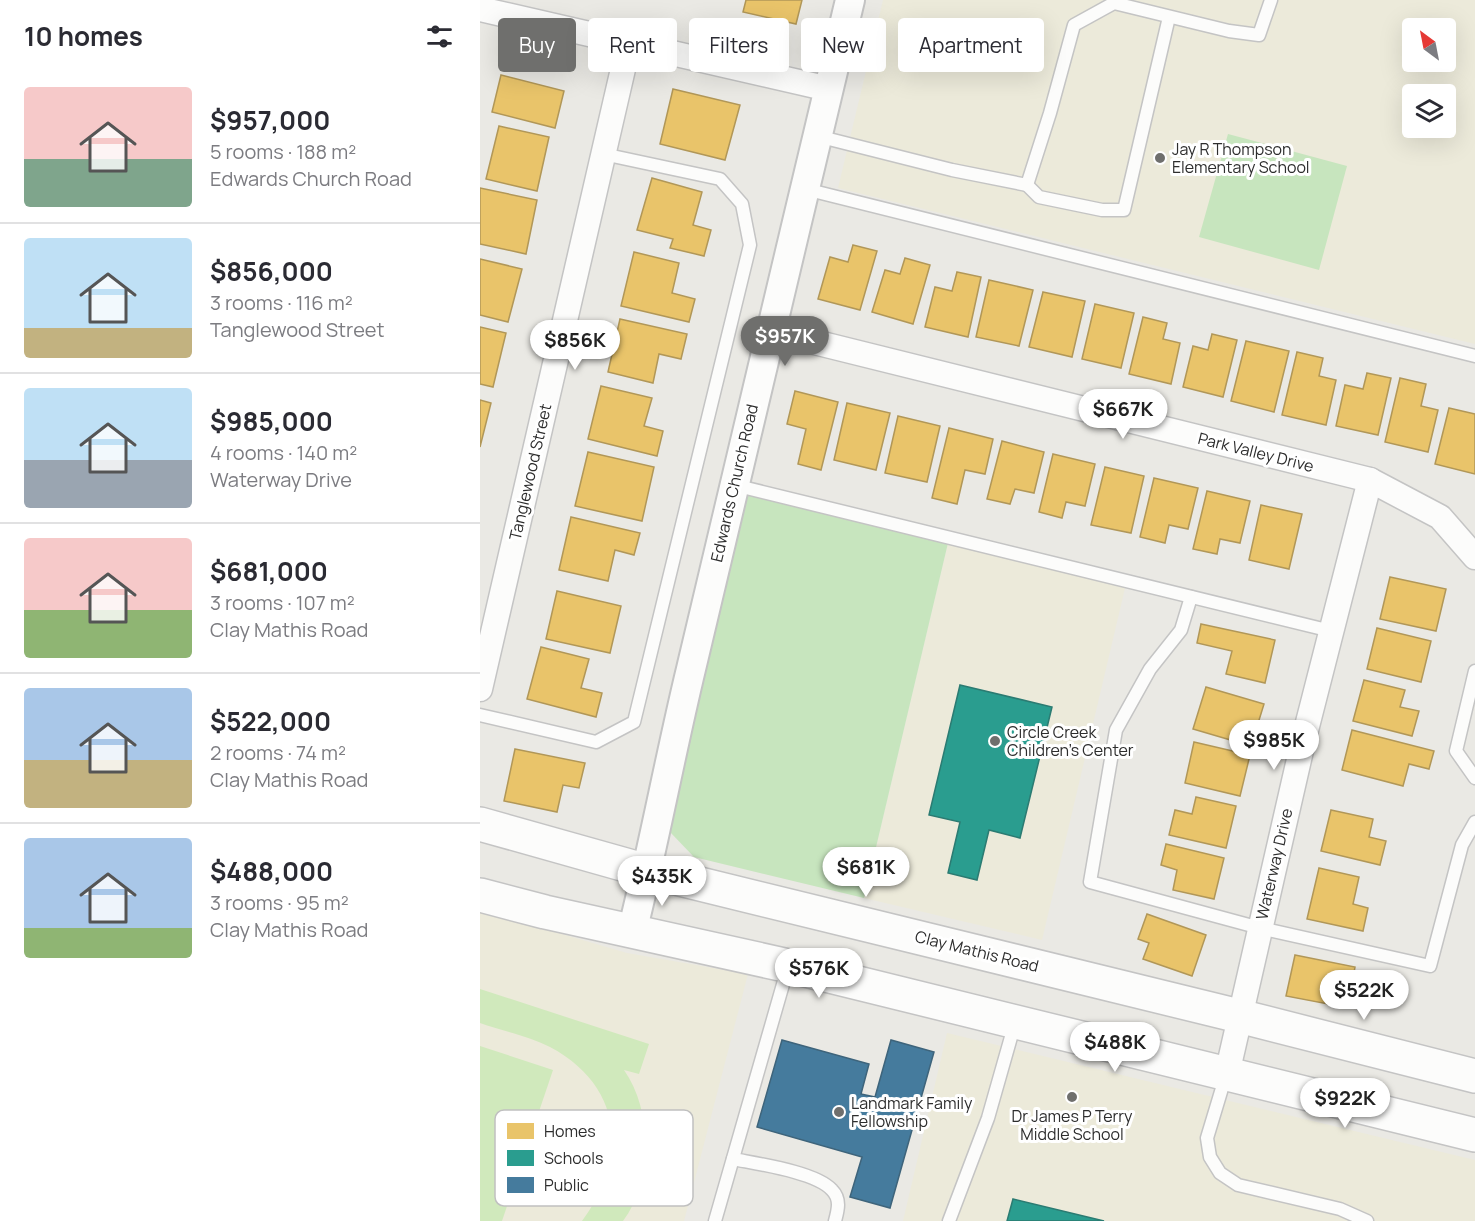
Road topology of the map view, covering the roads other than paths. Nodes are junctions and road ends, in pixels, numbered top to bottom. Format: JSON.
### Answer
{"nodes":[{"id":1,"x":850,"y":0,"type":"edge"},
{"id":2,"x":1270,"y":0,"type":"edge"},
{"id":3,"x":480,"y":9,"type":"edge"},
{"id":4,"x":1169,"y":17,"type":"junction"},
{"id":5,"x":588,"y":34,"type":"edge"},
{"id":6,"x":677,"y":54,"type":"edge"},
{"id":7,"x":622,"y":72,"type":"edge"},
{"id":8,"x":829,"y":89,"type":"junction"},
{"id":9,"x":817,"y":136,"type":"junction"},
{"id":10,"x":603,"y":154,"type":"junction"},
{"id":11,"x":1027,"y":185,"type":"junction"},
{"id":12,"x":805,"y":189,"type":"junction"},
{"id":13,"x":770,"y":331,"type":"junction"},
{"id":14,"x":1475,"y":356,"type":"edge"},
{"id":15,"x":1370,"y":480,"type":"junction"},
{"id":16,"x":734,"y":485,"type":"junction"},
{"id":17,"x":1475,"y":557,"type":"edge"},
{"id":18,"x":1191,"y":597,"type":"junction"},
{"id":19,"x":1331,"y":631,"type":"junction"},
{"id":20,"x":1475,"y":671,"type":"edge"},
{"id":21,"x":480,"y":689,"type":"edge"},
{"id":22,"x":480,"y":715,"type":"edge"},
{"id":23,"x":1475,"y":778,"type":"edge"},
{"id":24,"x":1475,"y":822,"type":"edge"},
{"id":25,"x":480,"y":824,"type":"edge"},
{"id":26,"x":647,"y":871,"type":"junction"},
{"id":27,"x":480,"y":895,"type":"edge"},
{"id":28,"x":1260,"y":928,"type":"junction"},
{"id":29,"x":632,"y":932,"type":"junction"},
{"id":30,"x":789,"y":966,"type":"junction"},
{"id":31,"x":1239,"y":1016,"type":"junction"},
{"id":32,"x":1016,"y":1022,"type":"junction"},
{"id":33,"x":1227,"y":1074,"type":"junction"},
{"id":34,"x":1475,"y":1076,"type":"edge"},
{"id":35,"x":1475,"y":1135,"type":"edge"},
{"id":36,"x":733,"y":1158,"type":"junction"},
{"id":37,"x":715,"y":1221,"type":"edge"},
{"id":38,"x":836,"y":1221,"type":"edge"},
{"id":39,"x":949,"y":1221,"type":"edge"},
{"id":40,"x":1367,"y":1221,"type":"edge"}],
"edges":[{"from":1,"to":8,"type":"street","name":"Edwards Church Road"},
{"from":2,"to":4,"type":"lane"},
{"from":3,"to":5,"type":"street"},
{"from":4,"to":11,"type":"lane"},
{"from":4,"to":11,"type":"lane"},
{"from":6,"to":8,"type":"street"},
{"from":7,"to":10,"type":"street","name":"Tanglewood Street"},
{"from":8,"to":9,"type":"street","name":"Edwards Church Road"},
{"from":9,"to":11,"type":"lane"},
{"from":9,"to":12,"type":"street","name":"Edwards Church Road"},
{"from":10,"to":21,"type":"street","name":"Tanglewood Street"},
{"from":10,"to":22,"type":"lane"},
{"from":12,"to":13,"type":"street","name":"Edwards Church Road"},
{"from":12,"to":14,"type":"lane"},
{"from":13,"to":15,"type":"street","name":"Park Valley Drive"},
{"from":13,"to":16,"type":"street","name":"Edwards Church Road"},
{"from":15,"to":17,"type":"street","name":"Park Valley Drive"},
{"from":15,"to":19,"type":"street","name":"Waterway Drive"},
{"from":16,"to":18,"type":"lane"},
{"from":16,"to":26,"type":"street","name":"Edwards Church Road"},
{"from":18,"to":19,"type":"lane"},
{"from":18,"to":28,"type":"lane"},
{"from":19,"to":28,"type":"street","name":"Waterway Drive"},
{"from":20,"to":23,"type":"lane"},
{"from":24,"to":28,"type":"lane"},
{"from":25,"to":26,"type":"main road","name":"Clay Mathis Road"},
{"from":26,"to":29,"type":"street","name":"Edwards Church Road"},
{"from":26,"to":31,"type":"main road","name":"Clay Mathis Road"},
{"from":27,"to":29,"type":"main road"},
{"from":28,"to":31,"type":"street","name":"Waterway Drive"},
{"from":29,"to":30,"type":"main road"},
{"from":30,"to":32,"type":"main road"},
{"from":30,"to":36,"type":"lane"},
{"from":31,"to":33,"type":"street","name":"Waterway Drive"},
{"from":31,"to":34,"type":"main road","name":"Clay Mathis Road"},
{"from":32,"to":33,"type":"main road"},
{"from":32,"to":39,"type":"lane"},
{"from":33,"to":35,"type":"main road"},
{"from":33,"to":40,"type":"lane"},
{"from":36,"to":37,"type":"lane"},
{"from":36,"to":38,"type":"lane"}]}
